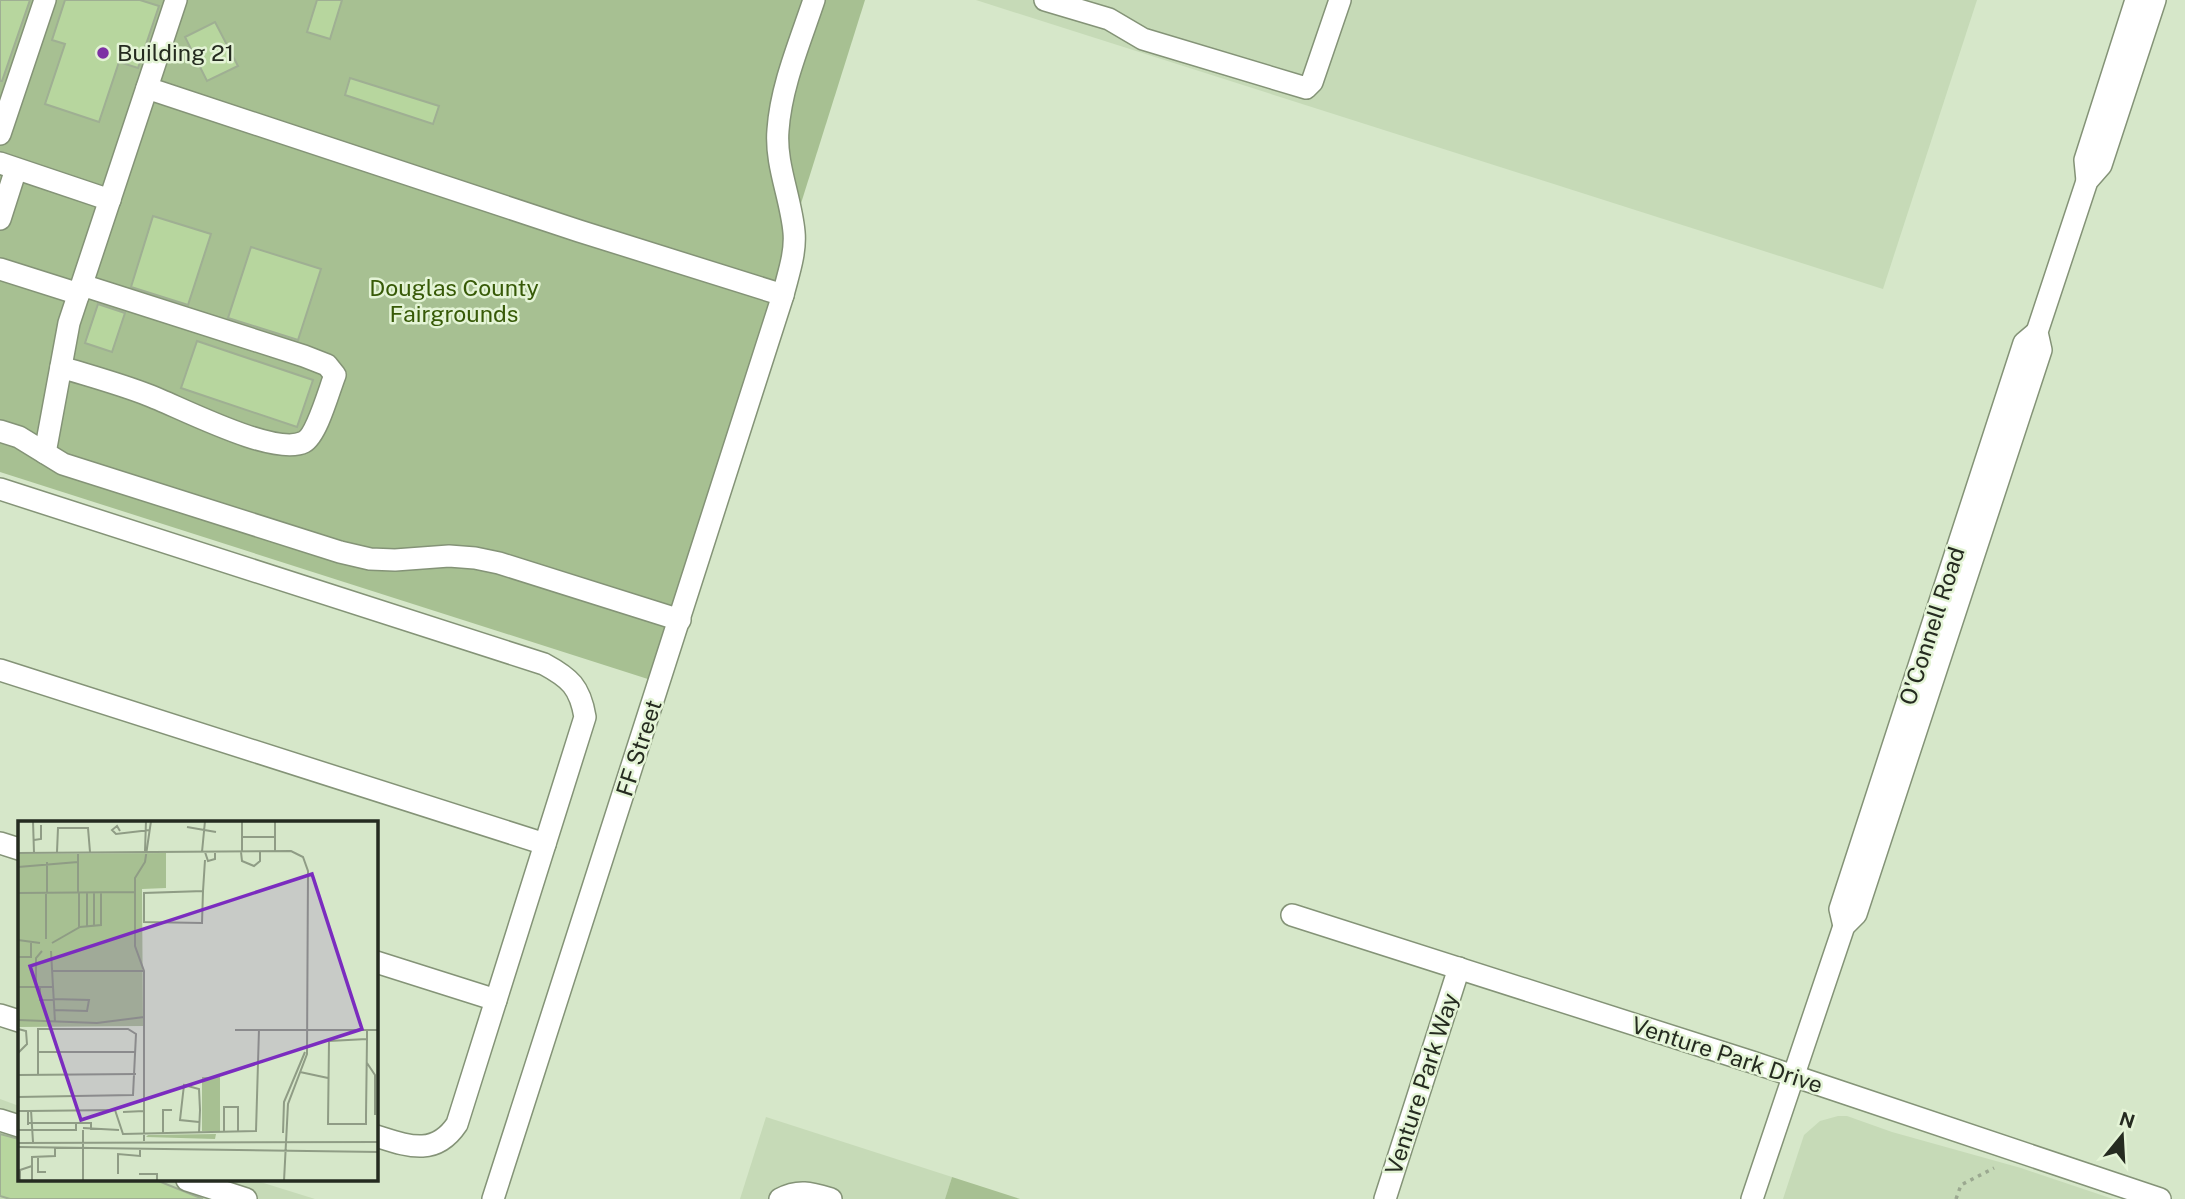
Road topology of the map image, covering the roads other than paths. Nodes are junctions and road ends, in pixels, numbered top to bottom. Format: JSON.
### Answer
{"nodes":[{"id":1,"x":45,"y":0,"type":"edge"},
{"id":2,"x":176,"y":0,"type":"edge"},
{"id":3,"x":814,"y":0,"type":"edge"},
{"id":4,"x":1045,"y":0,"type":"edge"},
{"id":5,"x":1340,"y":0,"type":"edge"},
{"id":6,"x":2136,"y":0,"type":"edge"},
{"id":7,"x":2155,"y":0,"type":"edge"},
{"id":8,"x":147,"y":88,"type":"junction"},
{"id":9,"x":0,"y":134,"type":"edge"},
{"id":10,"x":8,"y":166,"type":"edge"},
{"id":11,"x":2087,"y":181,"type":"junction"},
{"id":12,"x":110,"y":200,"type":"junction"},
{"id":13,"x":0,"y":219,"type":"edge"},
{"id":14,"x":0,"y":269,"type":"edge"},
{"id":15,"x":80,"y":289,"type":"junction"},
{"id":16,"x":783,"y":295,"type":"junction"},
{"id":17,"x":61,"y":367,"type":"junction"},
{"id":18,"x":0,"y":431,"type":"edge"},
{"id":19,"x":45,"y":453,"type":"junction"},
{"id":20,"x":0,"y":489,"type":"edge"},
{"id":21,"x":680,"y":620,"type":"junction"},
{"id":22,"x":0,"y":670,"type":"edge"},
{"id":23,"x":0,"y":843,"type":"edge"},
{"id":24,"x":545,"y":844,"type":"junction"},
{"id":25,"x":18,"y":849,"type":"edge"},
{"id":26,"x":1292,"y":915,"type":"dead end"},
{"id":27,"x":378,"y":963,"type":"edge"},
{"id":28,"x":1459,"y":968,"type":"junction"},
{"id":29,"x":496,"y":1000,"type":"junction"},
{"id":30,"x":0,"y":1014,"type":"edge"},
{"id":31,"x":18,"y":1021,"type":"edge"},
{"id":32,"x":1794,"y":1076,"type":"junction"},
{"id":33,"x":0,"y":1120,"type":"edge"},
{"id":34,"x":18,"y":1126,"type":"edge"},
{"id":35,"x":378,"y":1137,"type":"edge"},
{"id":36,"x":193,"y":1182,"type":"edge"},
{"id":37,"x":245,"y":1199,"type":"edge"},
{"id":38,"x":493,"y":1199,"type":"edge"},
{"id":39,"x":780,"y":1199,"type":"edge"},
{"id":40,"x":831,"y":1199,"type":"edge"},
{"id":41,"x":1385,"y":1199,"type":"edge"},
{"id":42,"x":1752,"y":1199,"type":"edge"},
{"id":43,"x":2160,"y":1199,"type":"edge"}],
"edges":[{"from":1,"to":9,"type":"street"},
{"from":2,"to":8,"type":"street"},
{"from":3,"to":16,"type":"street","name":"FF Street"},
{"from":4,"to":5,"type":"street"},
{"from":6,"to":11,"type":"street","name":"O'Connell Road"},
{"from":7,"to":11,"type":"street","name":"O'Connell Road"},
{"from":8,"to":12,"type":"street"},
{"from":8,"to":16,"type":"street"},
{"from":10,"to":12,"type":"street"},
{"from":10,"to":13,"type":"street"},
{"from":11,"to":32,"type":"street","name":"O'Connell Road"},
{"from":12,"to":15,"type":"street"},
{"from":14,"to":15,"type":"street"},
{"from":15,"to":17,"type":"street"},
{"from":15,"to":17,"type":"street"},
{"from":16,"to":21,"type":"street","name":"FF Street"},
{"from":17,"to":19,"type":"street"},
{"from":18,"to":19,"type":"street"},
{"from":19,"to":21,"type":"street"},
{"from":20,"to":24,"type":"street"},
{"from":21,"to":38,"type":"street","name":"FF Street"},
{"from":22,"to":24,"type":"street"},
{"from":23,"to":25,"type":"street"},
{"from":24,"to":29,"type":"street"},
{"from":26,"to":28,"type":"street","name":"Venture Park Drive"},
{"from":27,"to":29,"type":"street"},
{"from":28,"to":32,"type":"street","name":"Venture Park Drive"},
{"from":28,"to":41,"type":"street","name":"Venture Park Way"},
{"from":29,"to":35,"type":"street"},
{"from":30,"to":31,"type":"street"},
{"from":32,"to":42,"type":"street","name":"O'Connell Road"},
{"from":32,"to":43,"type":"street","name":"Venture Park Drive"},
{"from":33,"to":34,"type":"street"},
{"from":36,"to":37,"type":"street"},
{"from":39,"to":40,"type":"street"}]}
